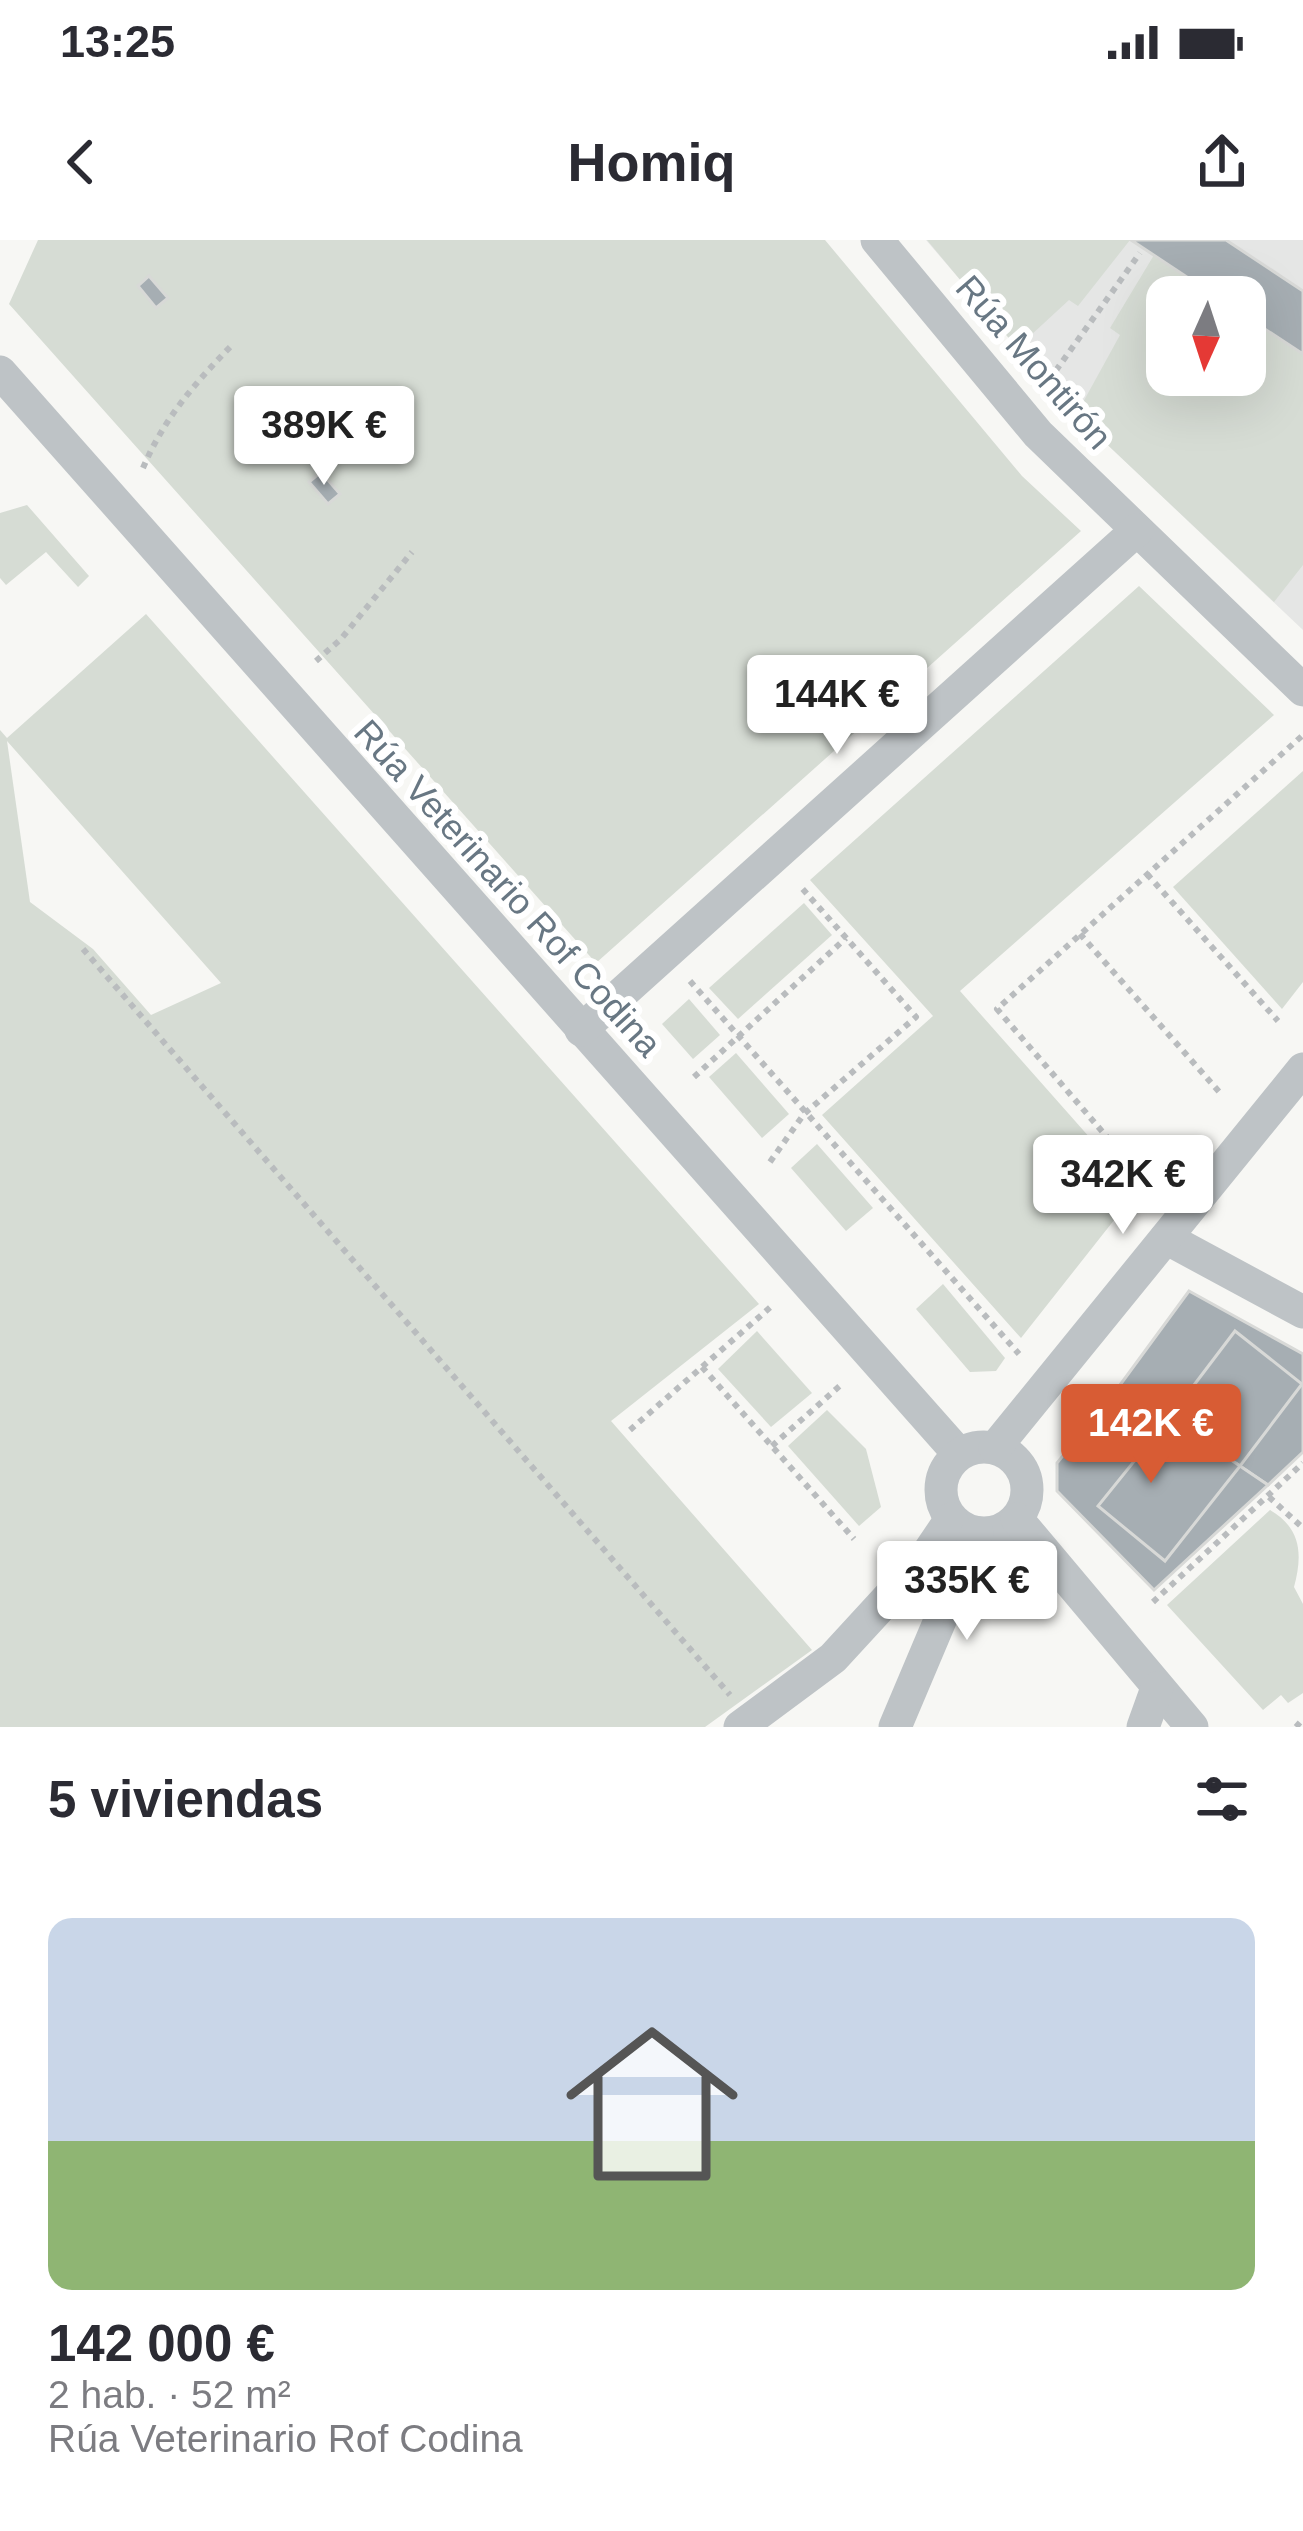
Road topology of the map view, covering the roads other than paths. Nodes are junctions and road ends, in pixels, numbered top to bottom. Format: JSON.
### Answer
{"nodes":[{"id":1,"x":877,"y":240,"type":"edge"},
{"id":2,"x":0,"y":372,"type":"edge"},
{"id":3,"x":1137,"y":530,"type":"junction"},
{"id":4,"x":1303,"y":690,"type":"edge"},
{"id":5,"x":581,"y":1030,"type":"junction"},
{"id":6,"x":1303,"y":1069,"type":"edge"},
{"id":7,"x":1166,"y":1238,"type":"junction"},
{"id":8,"x":1303,"y":1312,"type":"edge"},
{"id":9,"x":995,"y":1448,"type":"junction"},
{"id":10,"x":959,"y":1454,"type":"junction"},
{"id":11,"x":1017,"y":1519,"type":"junction"},
{"id":12,"x":964,"y":1526,"type":"junction"},
{"id":13,"x":1157,"y":1688,"type":"junction"},
{"id":14,"x":745,"y":1723,"type":"edge"},
{"id":15,"x":896,"y":1727,"type":"edge"},
{"id":16,"x":1143,"y":1727,"type":"edge"},
{"id":17,"x":1192,"y":1727,"type":"edge"}],
"edges":[{"from":1,"to":3,"type":"street","name":"Rúa Montirón"},
{"from":2,"to":5,"type":"street","name":"Rúa Veterinario Rof Codina"},
{"from":3,"to":4,"type":"street","name":"Rúa Montirón"},
{"from":3,"to":5,"type":"street"},
{"from":5,"to":10,"type":"street","name":"Rúa Veterinario Rof Codina"},
{"from":6,"to":7,"type":"street"},
{"from":7,"to":8,"type":"street"},
{"from":7,"to":9,"type":"street"},
{"from":9,"to":10,"type":"street"},
{"from":9,"to":11,"type":"street"},
{"from":10,"to":12,"type":"street"},
{"from":11,"to":12,"type":"street"},
{"from":11,"to":13,"type":"street"},
{"from":12,"to":14,"type":"street"},
{"from":12,"to":15,"type":"street"},
{"from":13,"to":16,"type":"street"},
{"from":13,"to":17,"type":"street"}]}
